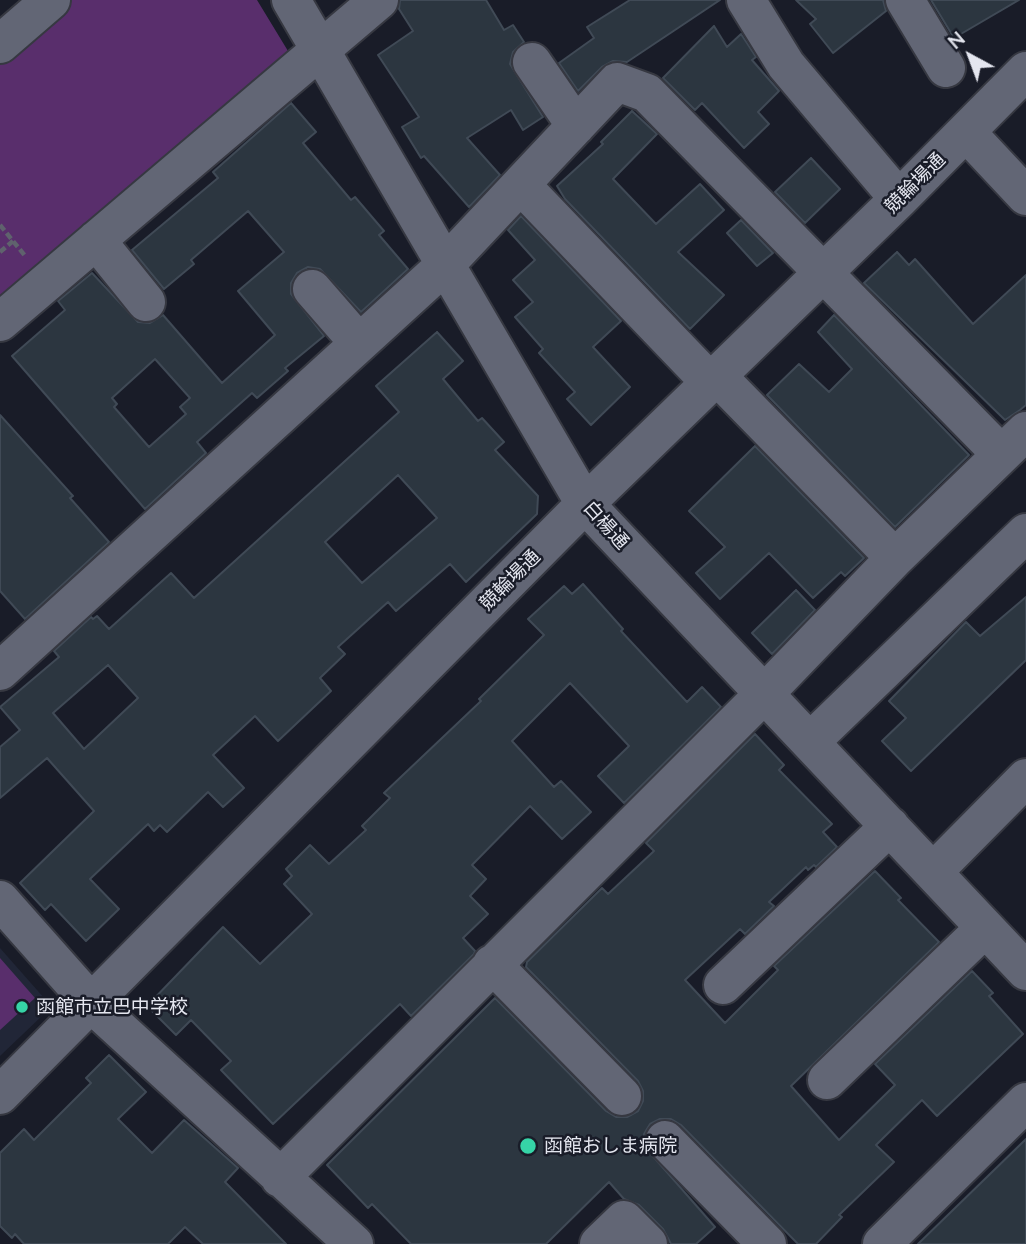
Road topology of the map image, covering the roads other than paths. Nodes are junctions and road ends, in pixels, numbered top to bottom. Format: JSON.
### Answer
{"nodes":[{"id":1,"x":51,"y":0,"type":"edge"},
{"id":2,"x":291,"y":0,"type":"edge"},
{"id":3,"x":379,"y":0,"type":"edge"},
{"id":4,"x":746,"y":0,"type":"edge"},
{"id":5,"x":905,"y":0,"type":"edge"},
{"id":6,"x":0,"y":44,"type":"edge"},
{"id":7,"x":320,"y":51,"type":"junction"},
{"id":8,"x":532,"y":62,"type":"dead end"},
{"id":9,"x":946,"y":68,"type":"dead end"},
{"id":10,"x":1026,"y":71,"type":"edge"},
{"id":11,"x":576,"y":126,"type":"junction"},
{"id":12,"x":966,"y":132,"type":"junction"},
{"id":13,"x":521,"y":185,"type":"junction"},
{"id":14,"x":1026,"y":196,"type":"edge"},
{"id":15,"x":899,"y":199,"type":"junction"},
{"id":16,"x":96,"y":240,"type":"junction"},
{"id":17,"x":444,"y":266,"type":"junction"},
{"id":18,"x":824,"y":272,"type":"junction"},
{"id":19,"x":312,"y":289,"type":"dead end"},
{"id":20,"x":146,"y":302,"type":"dead end"},
{"id":21,"x":0,"y":322,"type":"edge"},
{"id":22,"x":359,"y":343,"type":"junction"},
{"id":23,"x":714,"y":379,"type":"junction"},
{"id":24,"x":1014,"y":443,"type":"edge"},
{"id":25,"x":584,"y":504,"type":"junction"},
{"id":26,"x":1026,"y":533,"type":"edge"},
{"id":27,"x":895,"y":558,"type":"junction"},
{"id":28,"x":0,"y":671,"type":"edge"},
{"id":29,"x":765,"y":693,"type":"junction"},
{"id":30,"x":811,"y":741,"type":"junction"},
{"id":31,"x":1026,"y":778,"type":"edge"},
{"id":32,"x":890,"y":826,"type":"junction"},
{"id":33,"x":933,"y":872,"type":"junction"},
{"id":34,"x":0,"y":900,"type":"edge"},
{"id":35,"x":985,"y":928,"type":"junction"},
{"id":36,"x":492,"y":964,"type":"junction"},
{"id":37,"x":1026,"y":971,"type":"edge"},
{"id":38,"x":723,"y":985,"type":"dead end"},
{"id":39,"x":93,"y":1005,"type":"junction"},
{"id":40,"x":827,"y":1080,"type":"dead end"},
{"id":41,"x":0,"y":1095,"type":"edge"},
{"id":42,"x":622,"y":1096,"type":"dead end"},
{"id":43,"x":1026,"y":1102,"type":"edge"},
{"id":44,"x":665,"y":1140,"type":"dead end"},
{"id":45,"x":280,"y":1178,"type":"junction"},
{"id":46,"x":354,"y":1244,"type":"edge"},
{"id":47,"x":599,"y":1244,"type":"edge"},
{"id":48,"x":648,"y":1244,"type":"edge"},
{"id":49,"x":767,"y":1244,"type":"edge"},
{"id":50,"x":882,"y":1244,"type":"edge"}],
"edges":[{"from":1,"to":6,"type":"street"},
{"from":2,"to":7,"type":"street","name":"白楊通"},
{"from":3,"to":7,"type":"street"},
{"from":4,"to":15,"type":"street"},
{"from":5,"to":9,"type":"street"},
{"from":7,"to":16,"type":"street"},
{"from":7,"to":17,"type":"street","name":"白楊通"},
{"from":8,"to":11,"type":"street"},
{"from":10,"to":12,"type":"street","name":"競輪場通"},
{"from":11,"to":13,"type":"street"},
{"from":11,"to":18,"type":"street"},
{"from":12,"to":14,"type":"street"},
{"from":12,"to":15,"type":"street","name":"競輪場通"},
{"from":13,"to":17,"type":"street"},
{"from":13,"to":23,"type":"street"},
{"from":15,"to":18,"type":"street","name":"競輪場通"},
{"from":16,"to":20,"type":"street"},
{"from":16,"to":21,"type":"street"},
{"from":17,"to":22,"type":"street"},
{"from":17,"to":25,"type":"street","name":"白楊通"},
{"from":18,"to":23,"type":"street","name":"競輪場通"},
{"from":18,"to":24,"type":"street"},
{"from":19,"to":22,"type":"street"},
{"from":22,"to":28,"type":"street"},
{"from":23,"to":25,"type":"street","name":"競輪場通"},
{"from":23,"to":27,"type":"street"},
{"from":24,"to":27,"type":"street"},
{"from":25,"to":29,"type":"street","name":"白楊通"},
{"from":25,"to":39,"type":"street","name":"競輪場通"},
{"from":26,"to":30,"type":"street"},
{"from":27,"to":29,"type":"street"},
{"from":29,"to":30,"type":"street","name":"白楊通"},
{"from":29,"to":36,"type":"street"},
{"from":30,"to":32,"type":"street","name":"白楊通"},
{"from":31,"to":33,"type":"street"},
{"from":32,"to":33,"type":"street","name":"白楊通"},
{"from":32,"to":38,"type":"street"},
{"from":33,"to":35,"type":"street","name":"白楊通"},
{"from":34,"to":39,"type":"street"},
{"from":35,"to":37,"type":"street","name":"白楊通"},
{"from":35,"to":40,"type":"street"},
{"from":36,"to":42,"type":"street"},
{"from":36,"to":45,"type":"street"},
{"from":39,"to":41,"type":"street","name":"競輪場通"},
{"from":39,"to":45,"type":"street"},
{"from":43,"to":50,"type":"street"},
{"from":44,"to":49,"type":"street"},
{"from":45,"to":46,"type":"street"},
{"from":47,"to":48,"type":"street"}]}
